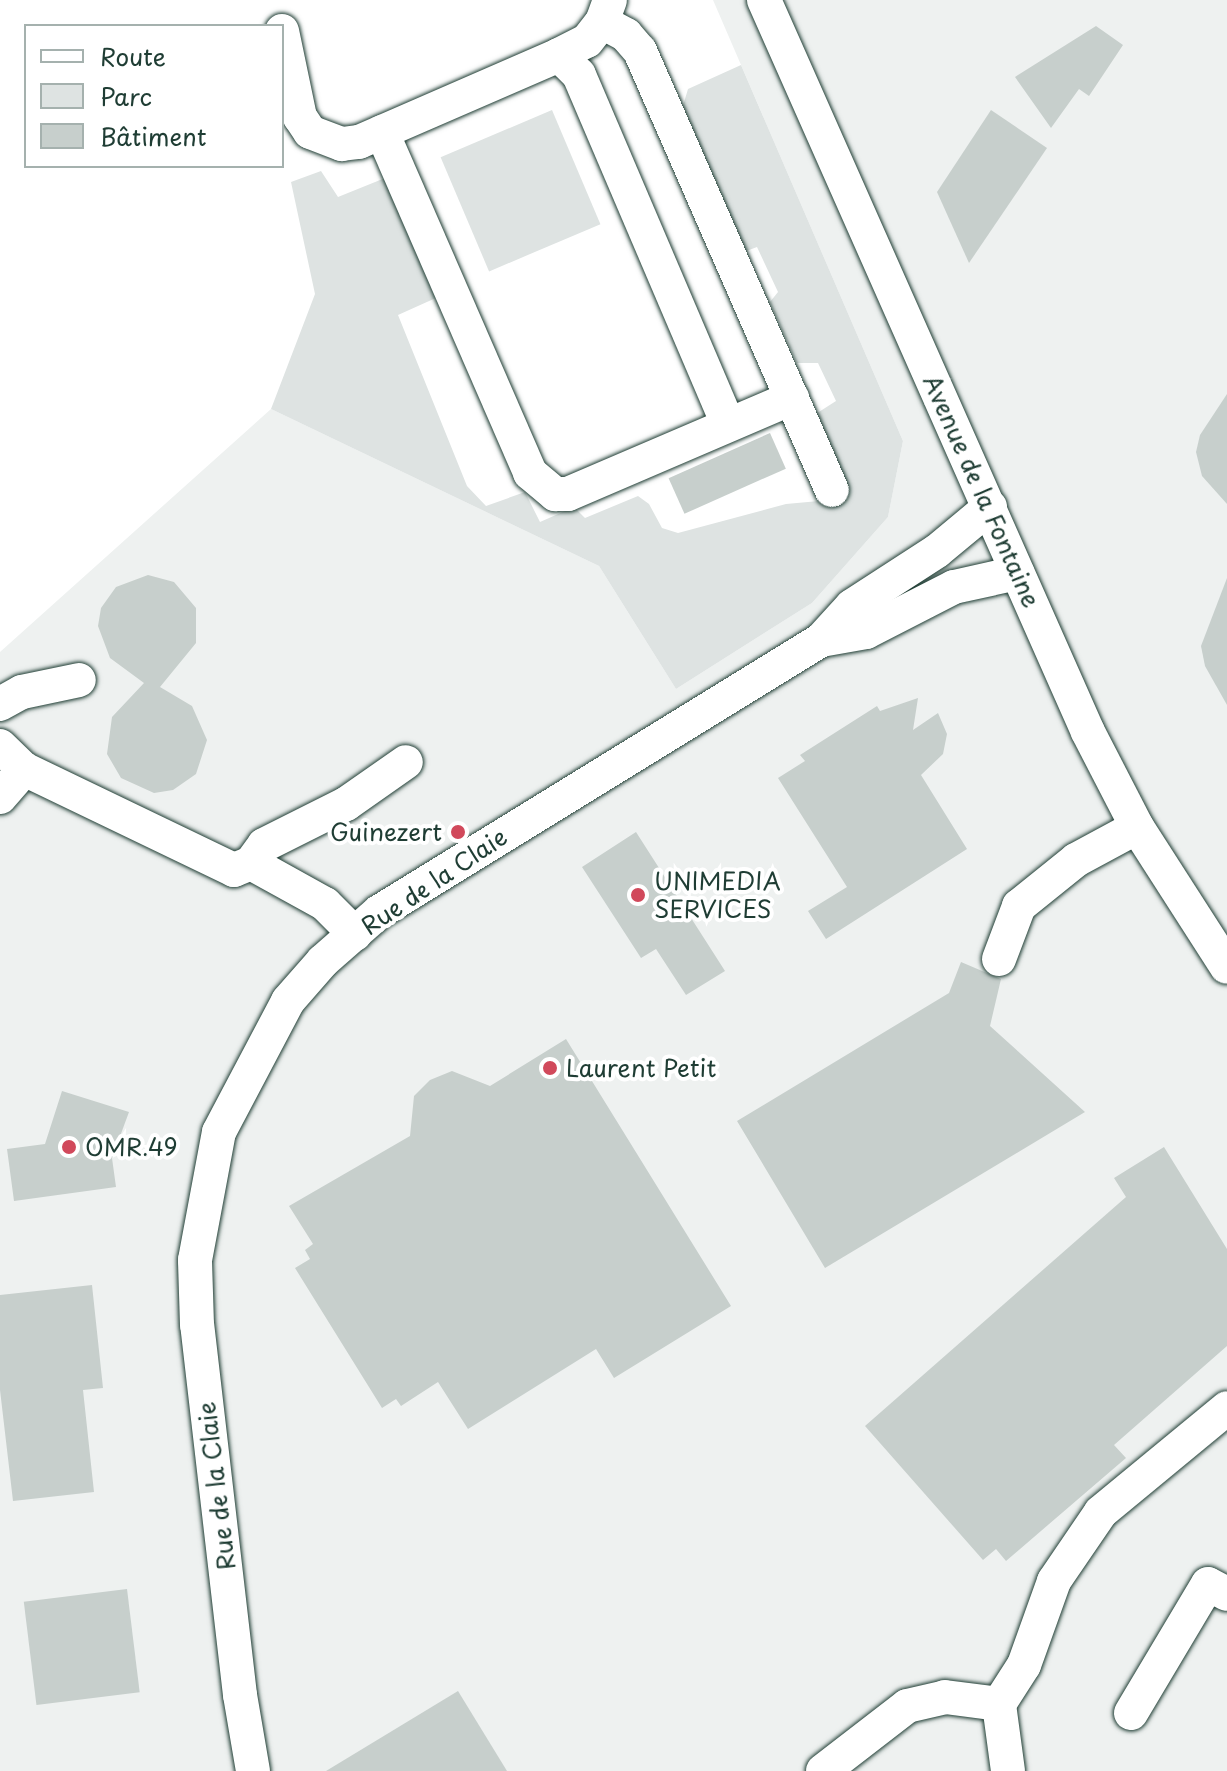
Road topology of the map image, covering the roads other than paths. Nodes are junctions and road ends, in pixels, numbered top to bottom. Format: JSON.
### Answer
{"nodes":[{"id":1,"x":276,"y":0,"type":"edge"},
{"id":2,"x":764,"y":0,"type":"edge"},
{"id":3,"x":606,"y":11,"type":"edge"},
{"id":4,"x":281,"y":24,"type":"edge"},
{"id":5,"x":284,"y":38,"type":"edge"},
{"id":6,"x":559,"y":55,"type":"junction"},
{"id":7,"x":382,"y":132,"type":"junction"},
{"id":8,"x":792,"y":398,"type":"junction"},
{"id":9,"x":728,"y":425,"type":"junction"},
{"id":10,"x":832,"y":490,"type":"dead end"},
{"id":11,"x":990,"y":507,"type":"junction"},
{"id":12,"x":1017,"y":573,"type":"junction"},
{"id":13,"x":821,"y":640,"type":"junction"},
{"id":14,"x":79,"y":680,"type":"dead end"},
{"id":15,"x":0,"y":704,"type":"edge"},
{"id":16,"x":12,"y":758,"type":"edge"},
{"id":17,"x":406,"y":762,"type":"dead end"},
{"id":18,"x":0,"y":797,"type":"edge"},
{"id":19,"x":1137,"y":827,"type":"junction"},
{"id":20,"x":251,"y":863,"type":"junction"},
{"id":21,"x":355,"y":934,"type":"junction"},
{"id":22,"x":999,"y":959,"type":"dead end"},
{"id":23,"x":1227,"y":967,"type":"edge"},
{"id":24,"x":1227,"y":1408,"type":"edge"},
{"id":25,"x":1227,"y":1594,"type":"edge"},
{"id":26,"x":999,"y":1704,"type":"junction"},
{"id":27,"x":1131,"y":1713,"type":"dead end"},
{"id":28,"x":253,"y":1771,"type":"edge"},
{"id":29,"x":823,"y":1771,"type":"edge"},
{"id":30,"x":1008,"y":1771,"type":"edge"}],
"edges":[{"from":1,"to":4,"type":"street"},
{"from":2,"to":11,"type":"street","name":"Avenue de la Fontaine"},
{"from":3,"to":6,"type":"street"},
{"from":3,"to":8,"type":"street"},
{"from":5,"to":7,"type":"street"},
{"from":6,"to":7,"type":"street"},
{"from":6,"to":9,"type":"street"},
{"from":7,"to":9,"type":"street"},
{"from":8,"to":9,"type":"street"},
{"from":8,"to":10,"type":"street"},
{"from":11,"to":12,"type":"street","name":"Avenue de la Fontaine"},
{"from":11,"to":13,"type":"street","name":"Rue de la Claie"},
{"from":12,"to":13,"type":"street","name":"Rue de la Claie"},
{"from":12,"to":19,"type":"street","name":"Avenue de la Fontaine"},
{"from":13,"to":21,"type":"street","name":"Rue de la Claie"},
{"from":14,"to":15,"type":"street"},
{"from":16,"to":18,"type":"street"},
{"from":16,"to":20,"type":"street"},
{"from":17,"to":20,"type":"street"},
{"from":19,"to":22,"type":"street"},
{"from":19,"to":23,"type":"street","name":"Avenue de la Fontaine"},
{"from":20,"to":21,"type":"street"},
{"from":21,"to":28,"type":"street","name":"Rue de la Claie"},
{"from":24,"to":26,"type":"street"},
{"from":25,"to":27,"type":"street"},
{"from":26,"to":29,"type":"street"},
{"from":26,"to":30,"type":"street"}]}
